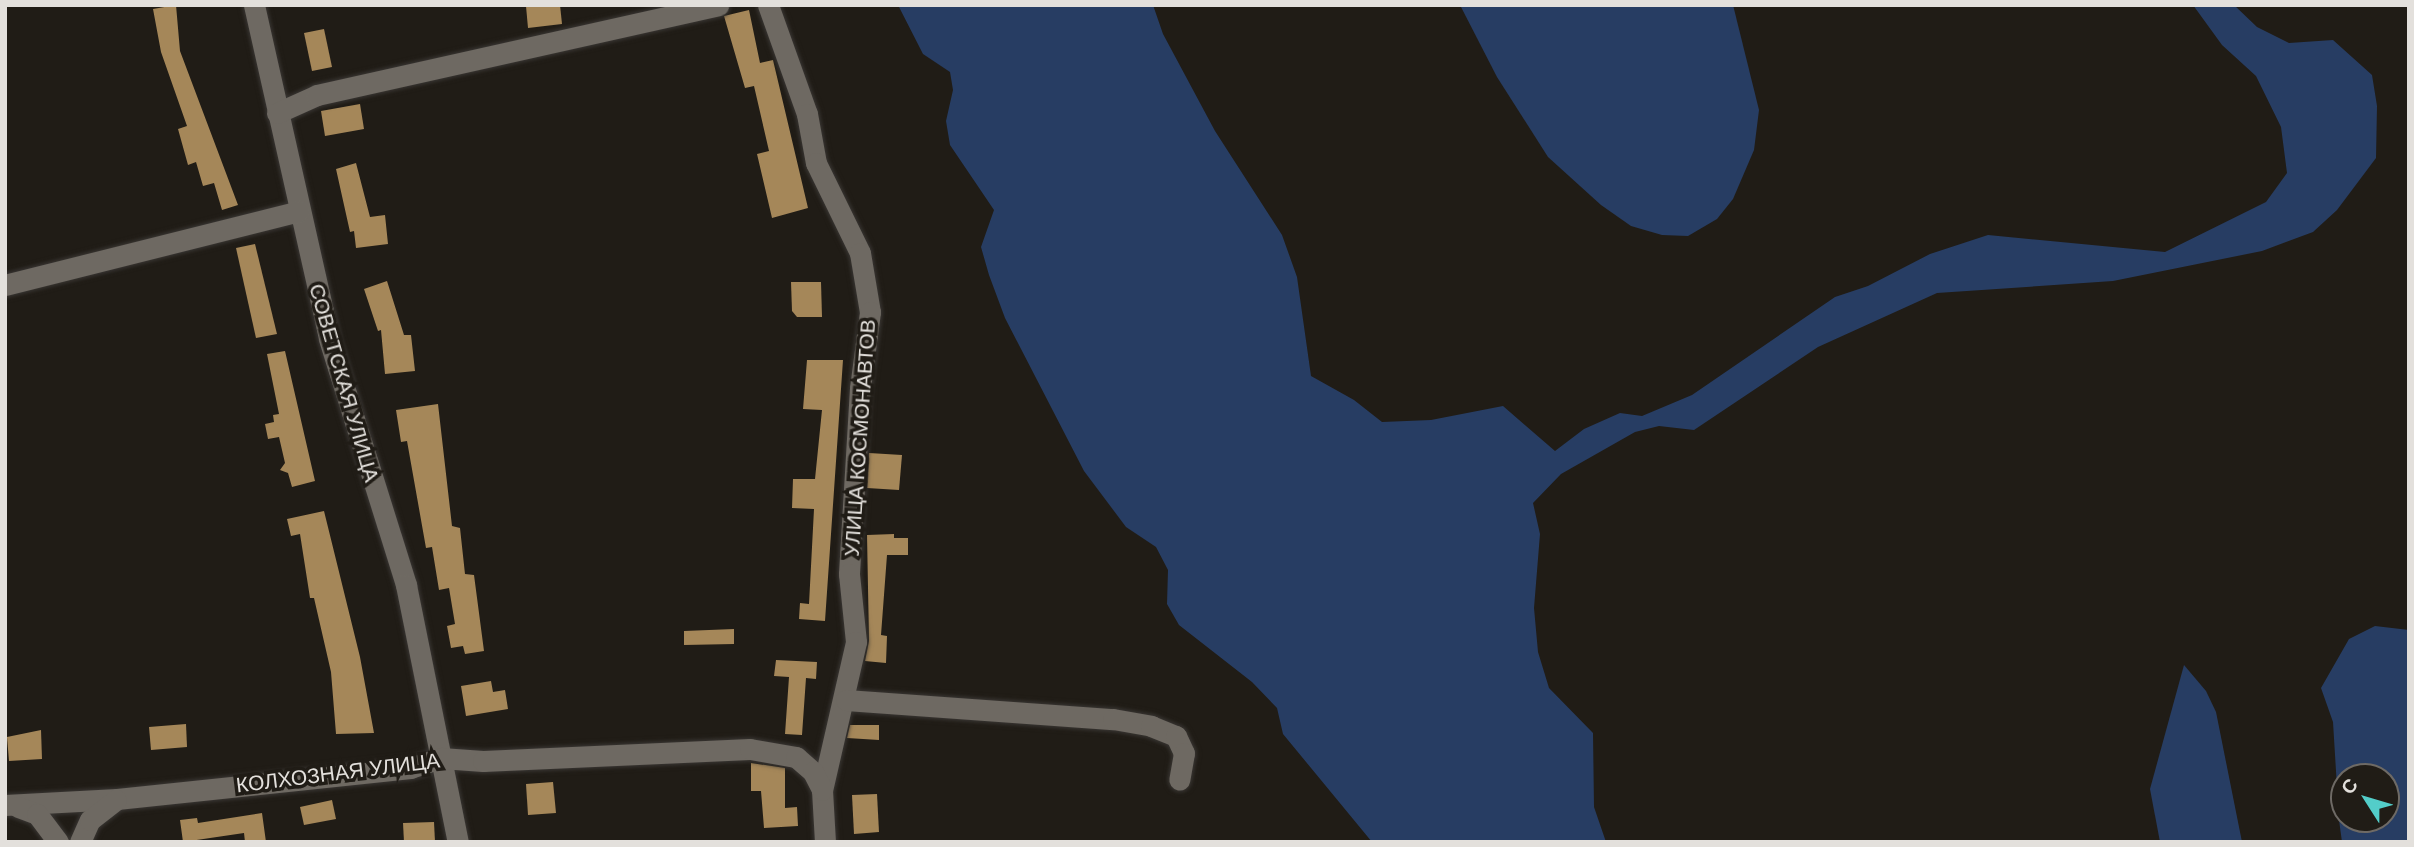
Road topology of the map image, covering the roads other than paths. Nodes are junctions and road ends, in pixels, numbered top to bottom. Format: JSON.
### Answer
{"nodes":[{"id":1,"x":254,"y":5,"type":"edge"},
{"id":2,"x":718,"y":5,"type":"edge"},
{"id":3,"x":768,"y":5,"type":"edge"},
{"id":4,"x":277,"y":113,"type":"junction"},
{"id":5,"x":299,"y":211,"type":"junction"},
{"id":6,"x":5,"y":285,"type":"edge"},
{"id":7,"x":846,"y":700,"type":"junction"},
{"id":8,"x":441,"y":758,"type":"junction"},
{"id":9,"x":1179,"y":780,"type":"dead end"},
{"id":10,"x":822,"y":790,"type":"junction"},
{"id":11,"x":117,"y":799,"type":"junction"},
{"id":12,"x":11,"y":806,"type":"edge"},
{"id":13,"x":58,"y":842,"type":"edge"},
{"id":14,"x":80,"y":842,"type":"edge"},
{"id":15,"x":458,"y":842,"type":"edge"},
{"id":16,"x":825,"y":842,"type":"edge"}],
"edges":[{"from":1,"to":4,"type":"street","name":"СОВЕТСКАЯ УЛИЦА"},
{"from":2,"to":4,"type":"street"},
{"from":3,"to":7,"type":"street","name":"УЛИЦА КОСМОНАВТОВ"},
{"from":4,"to":5,"type":"street","name":"СОВЕТСКАЯ УЛИЦА"},
{"from":5,"to":6,"type":"street"},
{"from":5,"to":8,"type":"street","name":"СОВЕТСКАЯ УЛИЦА"},
{"from":7,"to":9,"type":"street"},
{"from":7,"to":10,"type":"street","name":"УЛИЦА КОСМОНАВТОВ"},
{"from":8,"to":10,"type":"street","name":"КОЛХОЗНАЯ УЛИЦА"},
{"from":8,"to":11,"type":"street","name":"КОЛХОЗНАЯ УЛИЦА"},
{"from":8,"to":15,"type":"street","name":"СОВЕТСКАЯ УЛИЦА"},
{"from":10,"to":16,"type":"street","name":"УЛИЦА КОСМОНАВТОВ"},
{"from":11,"to":12,"type":"street","name":"КОЛХОЗНАЯ УЛИЦА"},
{"from":11,"to":14,"type":"street"},
{"from":12,"to":13,"type":"street"}]}
